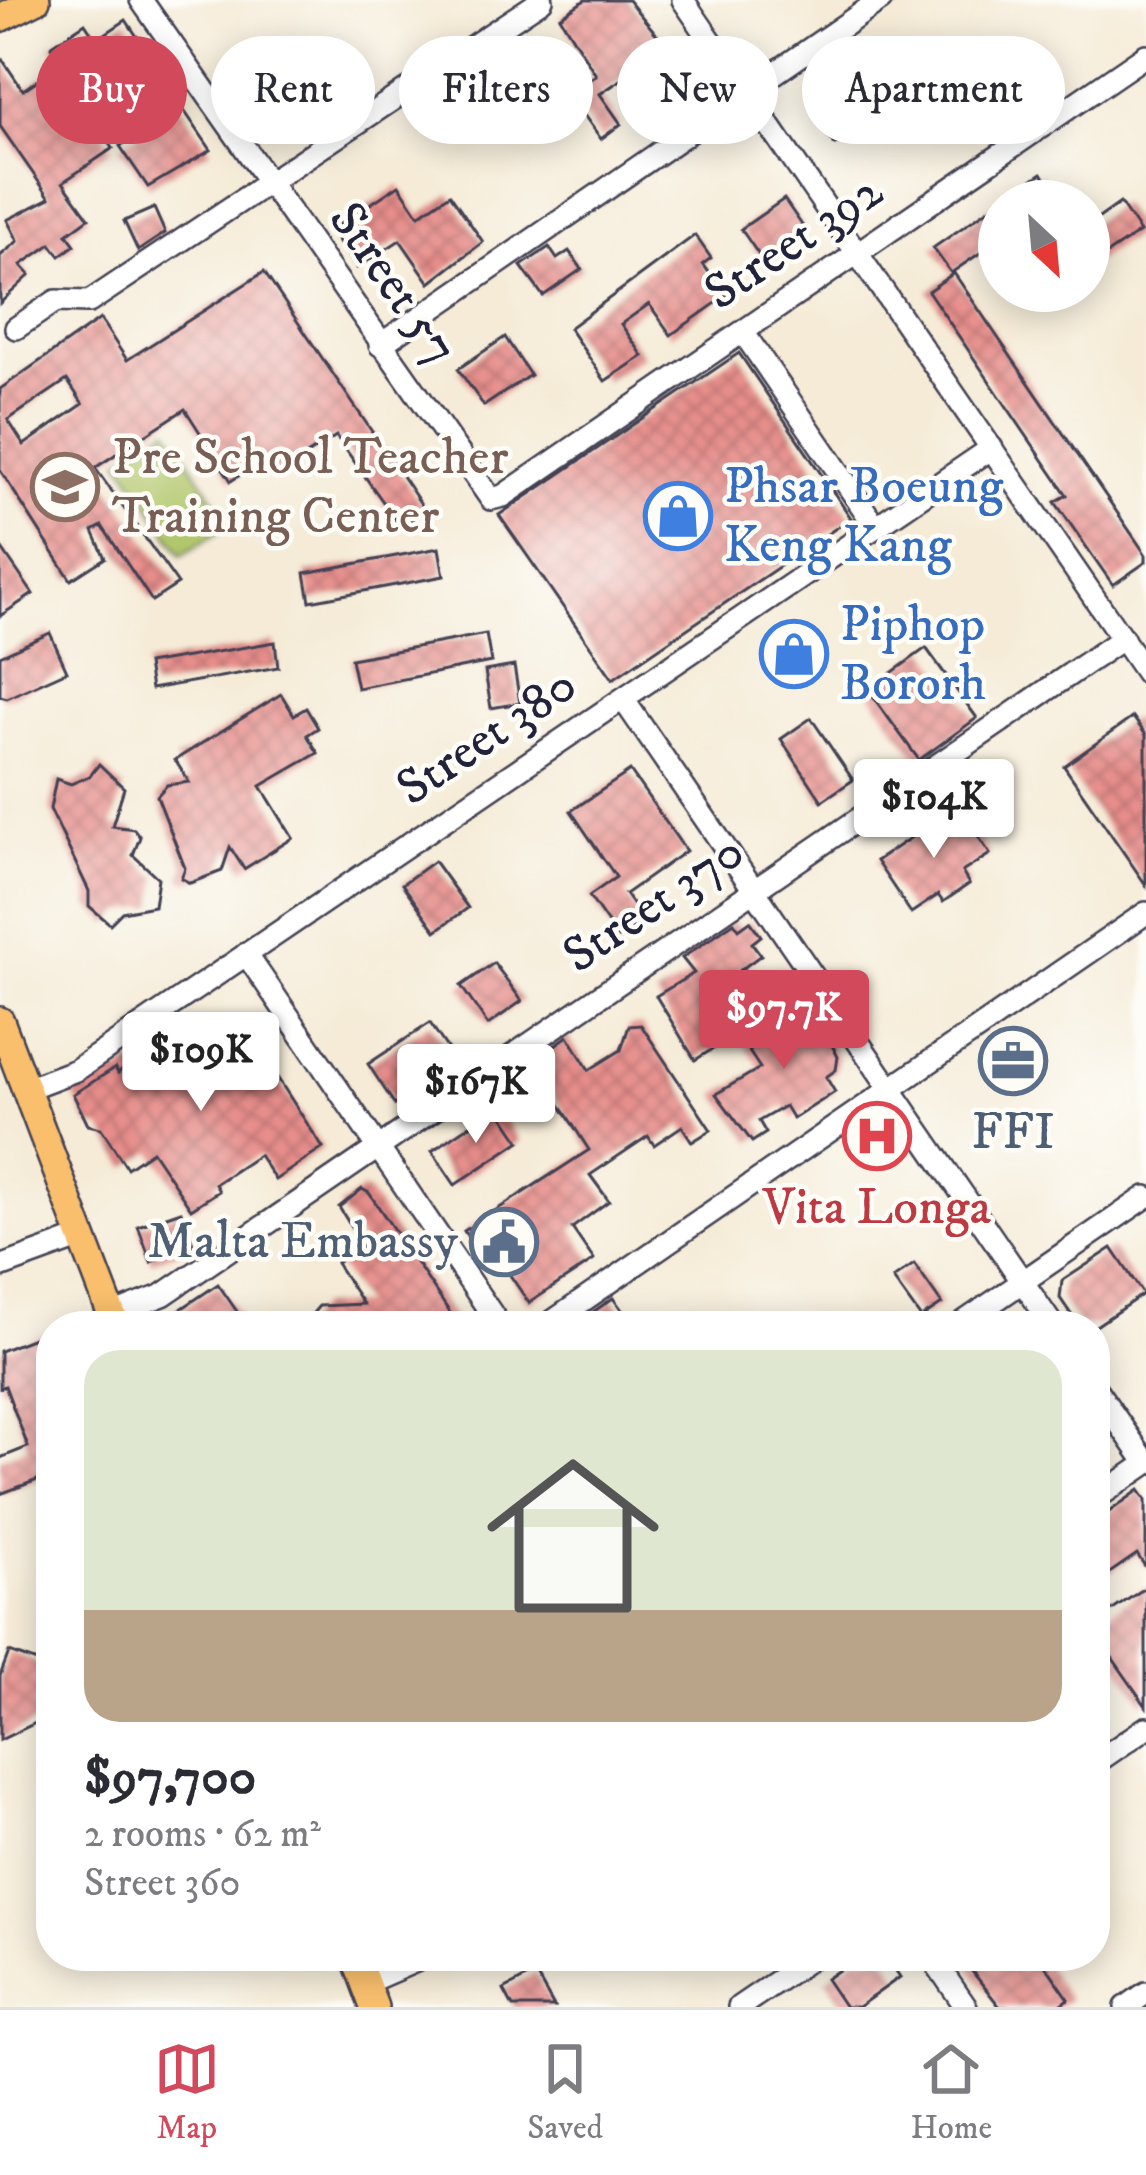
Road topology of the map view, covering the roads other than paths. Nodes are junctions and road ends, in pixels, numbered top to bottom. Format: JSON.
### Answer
{"nodes":[{"id":1,"x":35,"y":0,"type":"edge"},
{"id":2,"x":141,"y":0,"type":"edge"},
{"id":3,"x":542,"y":0,"type":"edge"},
{"id":4,"x":683,"y":0,"type":"edge"},
{"id":5,"x":880,"y":0,"type":"edge"},
{"id":6,"x":0,"y":19,"type":"edge"},
{"id":7,"x":708,"y":36,"type":"edge"},
{"id":8,"x":1146,"y":55,"type":"edge"},
{"id":9,"x":778,"y":71,"type":"edge"},
{"id":10,"x":778,"y":137,"type":"edge"},
{"id":11,"x":672,"y":144,"type":"edge"},
{"id":12,"x":269,"y":184,"type":"junction"},
{"id":13,"x":858,"y":253,"type":"junction"},
{"id":14,"x":16,"y":328,"type":"dead end"},
{"id":15,"x":743,"y":332,"type":"junction"},
{"id":16,"x":380,"y":345,"type":"junction"},
{"id":17,"x":992,"y":448,"type":"junction"},
{"id":18,"x":491,"y":499,"type":"joint"},
{"id":19,"x":876,"y":527,"type":"junction"},
{"id":20,"x":1123,"y":638,"type":"junction"},
{"id":21,"x":1146,"y":673,"type":"edge"},
{"id":22,"x":622,"y":699,"type":"junction"},
{"id":23,"x":754,"y":890,"type":"junction"},
{"id":24,"x":1146,"y":913,"type":"edge"},
{"id":25,"x":247,"y":954,"type":"junction"},
{"id":26,"x":0,"y":1021,"type":"edge"},
{"id":27,"x":26,"y":1089,"type":"junction"},
{"id":28,"x":890,"y":1089,"type":"junction"},
{"id":29,"x":378,"y":1148,"type":"junction"},
{"id":30,"x":1146,"y":1197,"type":"edge"},
{"id":31,"x":82,"y":1237,"type":"junction"},
{"id":32,"x":0,"y":1267,"type":"edge"},
{"id":33,"x":1022,"y":1282,"type":"junction"},
{"id":34,"x":111,"y":1311,"type":"edge"},
{"id":35,"x":132,"y":1311,"type":"edge"},
{"id":36,"x":490,"y":1311,"type":"edge"},
{"id":37,"x":568,"y":1311,"type":"edge"},
{"id":38,"x":980,"y":1311,"type":"edge"},
{"id":39,"x":1042,"y":1311,"type":"edge"},
{"id":40,"x":1110,"y":1410,"type":"edge"},
{"id":41,"x":1146,"y":1463,"type":"edge"},
{"id":42,"x":1110,"y":1488,"type":"edge"},
{"id":43,"x":1146,"y":1728,"type":"edge"},
{"id":44,"x":1110,"y":1753,"type":"edge"},
{"id":45,"x":405,"y":1971,"type":"edge"},
{"id":46,"x":792,"y":1971,"type":"edge"},
{"id":47,"x":941,"y":1971,"type":"edge"},
{"id":48,"x":1146,"y":1994,"type":"edge"},
{"id":49,"x":369,"y":1995,"type":"edge"},
{"id":50,"x":739,"y":2007,"type":"edge"},
{"id":51,"x":966,"y":2007,"type":"edge"},
{"id":52,"x":1126,"y":2007,"type":"edge"}],
"edges":[{"from":1,"to":6,"type":"main road"},
{"from":2,"to":12,"type":"street","name":"Street 57"},
{"from":3,"to":12,"type":"street"},
{"from":4,"to":7,"type":"street"},
{"from":5,"to":9,"type":"street"},
{"from":8,"to":13,"type":"street","name":"Street 392"},
{"from":10,"to":13,"type":"street"},
{"from":11,"to":16,"type":"street"},
{"from":12,"to":14,"type":"street"},
{"from":12,"to":16,"type":"street","name":"Street 57"},
{"from":13,"to":15,"type":"street","name":"Street 392"},
{"from":13,"to":17,"type":"street"},
{"from":15,"to":18,"type":"street","name":"Street 392"},
{"from":15,"to":19,"type":"street"},
{"from":16,"to":18,"type":"street","name":"Street 57"},
{"from":17,"to":19,"type":"street","name":"Street 380"},
{"from":17,"to":20,"type":"street"},
{"from":19,"to":22,"type":"street","name":"Street 380"},
{"from":20,"to":21,"type":"street"},
{"from":20,"to":23,"type":"street","name":"Street 370"},
{"from":22,"to":23,"type":"street"},
{"from":22,"to":25,"type":"street","name":"Street 380"},
{"from":23,"to":28,"type":"street"},
{"from":23,"to":29,"type":"street","name":"Street 370"},
{"from":24,"to":28,"type":"street"},
{"from":25,"to":27,"type":"street","name":"Street 380"},
{"from":25,"to":29,"type":"street"},
{"from":26,"to":27,"type":"main road"},
{"from":27,"to":31,"type":"main road"},
{"from":28,"to":33,"type":"street"},
{"from":28,"to":37,"type":"street"},
{"from":29,"to":35,"type":"street","name":"Street 370"},
{"from":29,"to":36,"type":"street"},
{"from":30,"to":33,"type":"street"},
{"from":31,"to":32,"type":"street"},
{"from":31,"to":34,"type":"main road"},
{"from":33,"to":38,"type":"street"},
{"from":33,"to":39,"type":"street"},
{"from":40,"to":41,"type":"street"},
{"from":41,"to":42,"type":"street"},
{"from":43,"to":44,"type":"street"},
{"from":45,"to":49,"type":"street"},
{"from":46,"to":50,"type":"street"},
{"from":47,"to":51,"type":"street"},
{"from":48,"to":52,"type":"street"}]}
